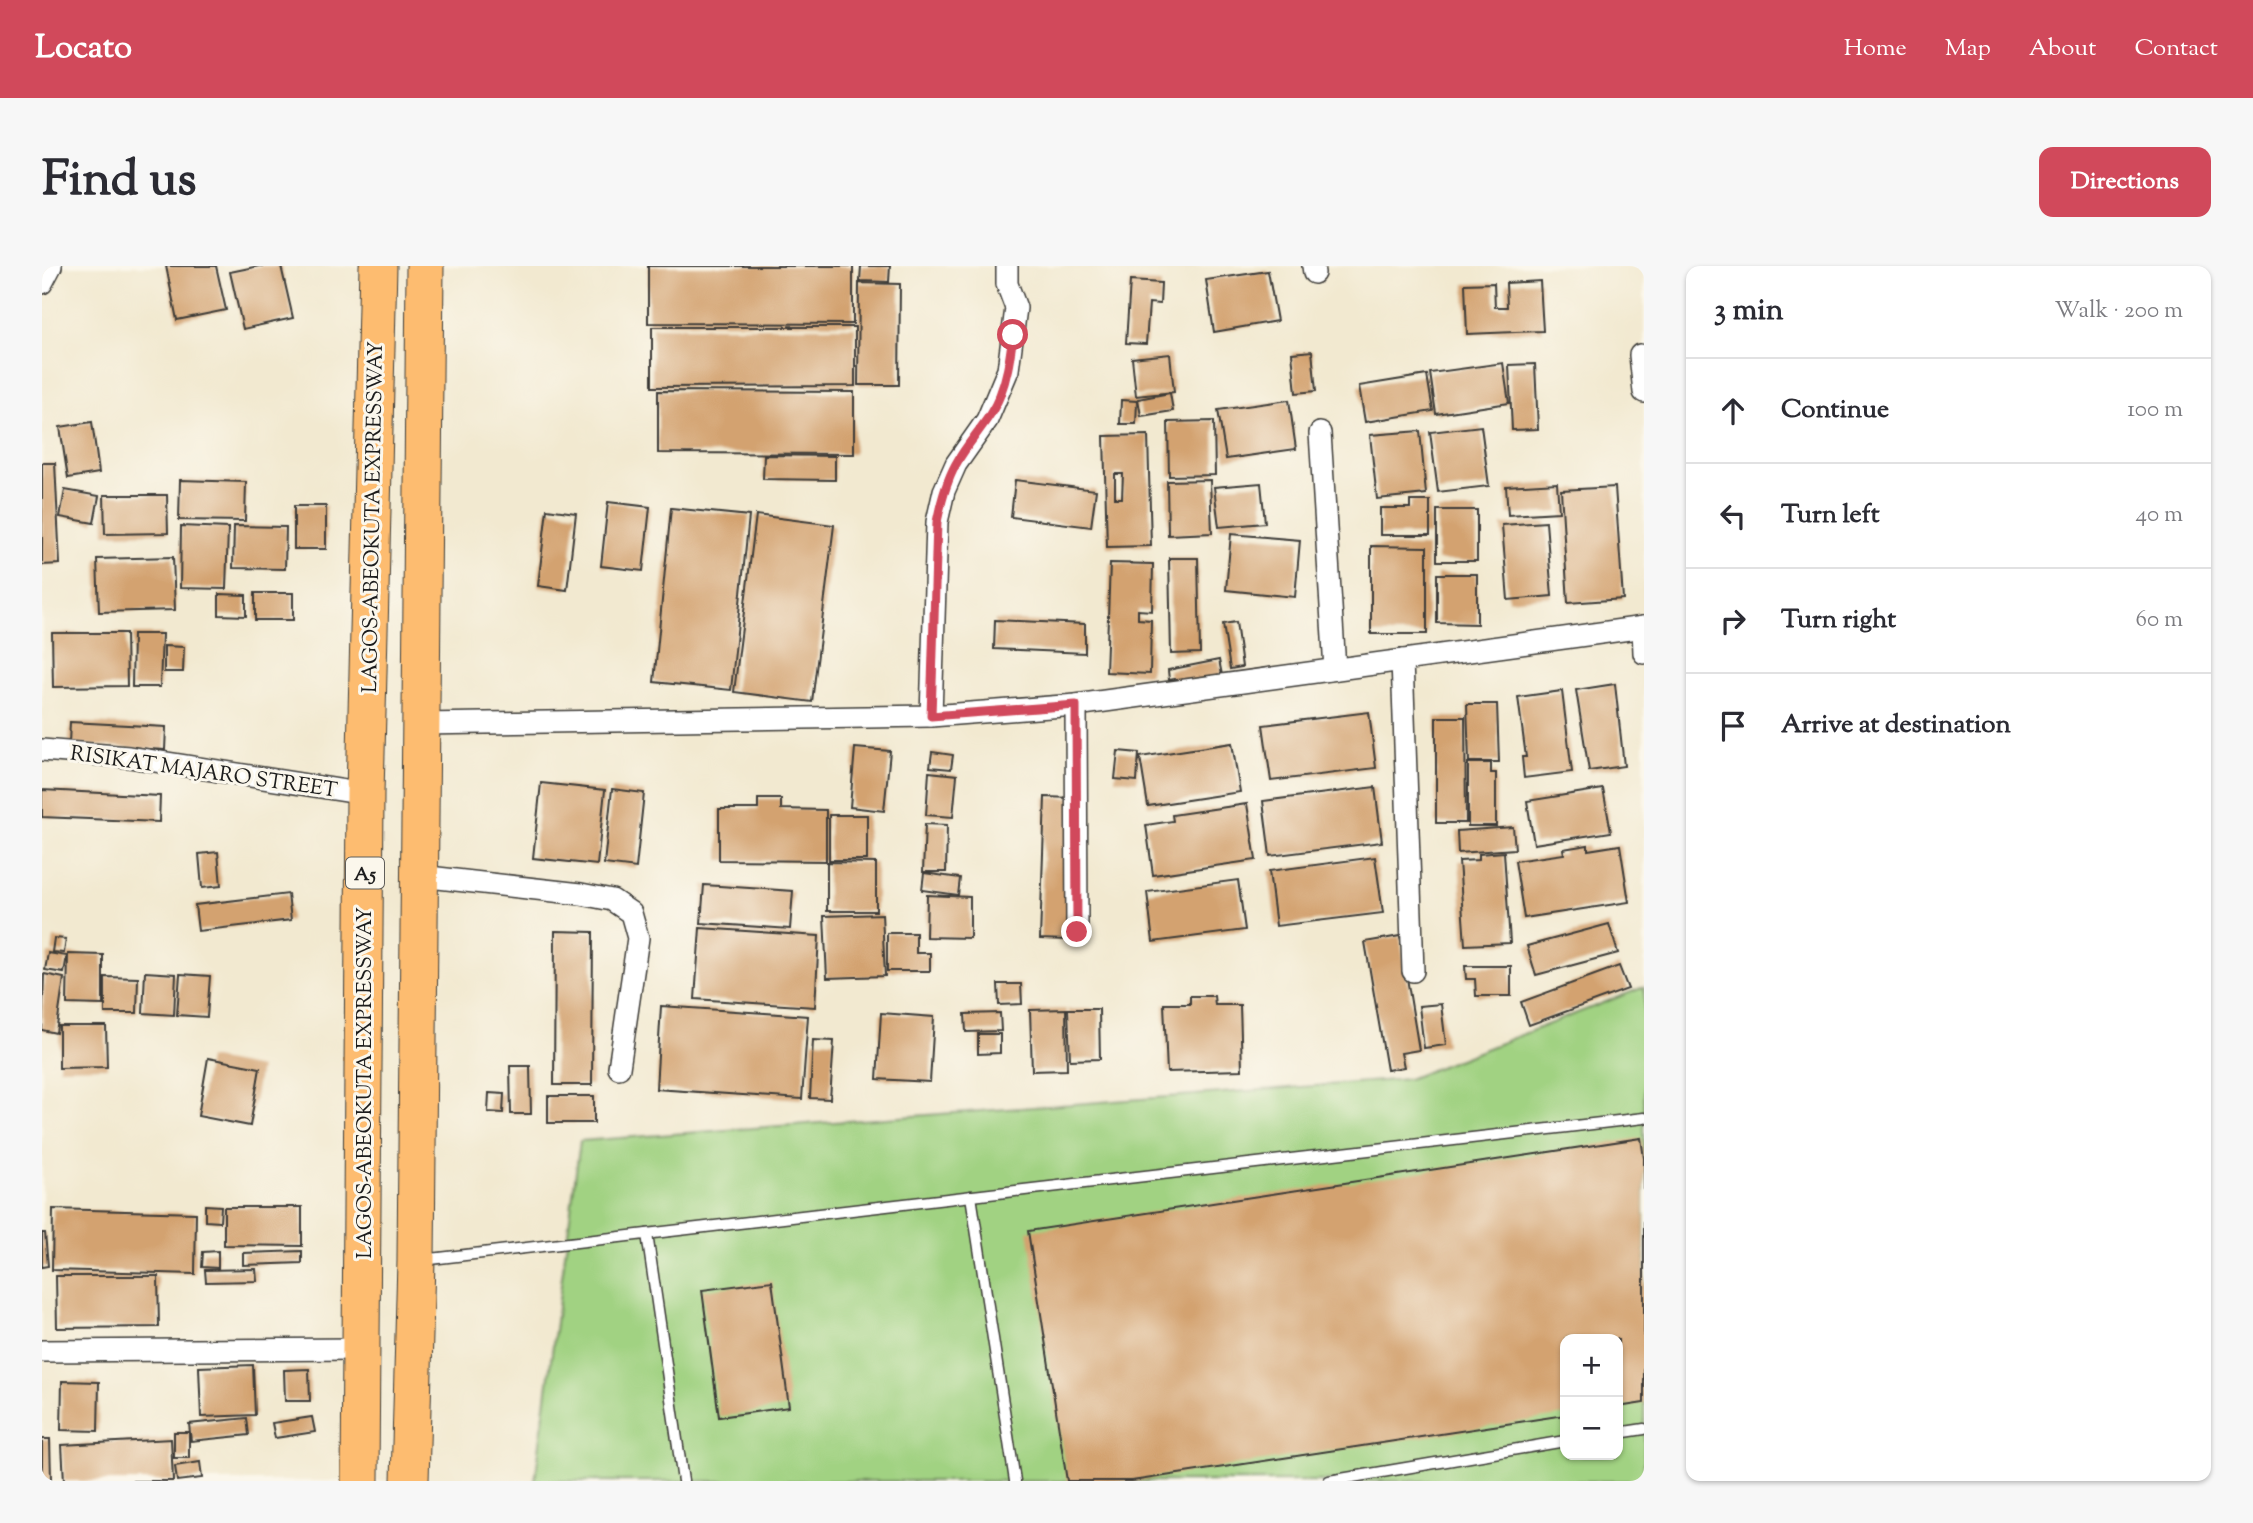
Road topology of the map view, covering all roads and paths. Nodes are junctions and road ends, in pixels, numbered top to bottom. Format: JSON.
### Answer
{"nodes":[{"id":1,"x":51,"y":266,"type":"edge"},
{"id":2,"x":378,"y":266,"type":"edge"},
{"id":3,"x":425,"y":266,"type":"edge"},
{"id":4,"x":1007,"y":266,"type":"edge"},
{"id":5,"x":42,"y":283,"type":"edge"},
{"id":6,"x":1640,"y":355,"type":"dead end"},
{"id":7,"x":1644,"y":392,"type":"edge"},
{"id":8,"x":1320,"y":433,"type":"dead end"},
{"id":9,"x":1644,"y":627,"type":"edge"},
{"id":10,"x":1644,"y":653,"type":"edge"},
{"id":11,"x":1402,"y":660,"type":"junction"},
{"id":12,"x":1335,"y":670,"type":"junction"},
{"id":13,"x":1076,"y":705,"type":"junction"},
{"id":14,"x":931,"y":716,"type":"junction"},
{"id":15,"x":421,"y":724,"type":"junction"},
{"id":16,"x":42,"y":750,"type":"edge"},
{"id":17,"x":365,"y":793,"type":"junction"},
{"id":18,"x":420,"y":876,"type":"junction"},
{"id":19,"x":1077,"y":932,"type":"dead end"},
{"id":20,"x":1413,"y":971,"type":"dead end"},
{"id":21,"x":619,"y":1068,"type":"dead end"},
{"id":22,"x":1644,"y":1118,"type":"edge"},
{"id":23,"x":971,"y":1196,"type":"junction"},
{"id":24,"x":647,"y":1234,"type":"junction"},
{"id":25,"x":416,"y":1261,"type":"junction"},
{"id":26,"x":362,"y":1349,"type":"junction"},
{"id":27,"x":42,"y":1351,"type":"edge"},
{"id":28,"x":1644,"y":1429,"type":"edge"},
{"id":29,"x":1623,"y":1432,"type":"edge"},
{"id":30,"x":1560,"y":1442,"type":"edge"},
{"id":31,"x":360,"y":1481,"type":"edge"},
{"id":32,"x":410,"y":1481,"type":"edge"},
{"id":33,"x":682,"y":1481,"type":"edge"},
{"id":34,"x":1015,"y":1481,"type":"edge"},
{"id":35,"x":1329,"y":1481,"type":"edge"}],
"edges":[{"from":1,"to":5,"type":"street"},
{"from":2,"to":17,"type":"highway","name":"LAGOS-ABEOKUTA EXPRESSWAY","number":"A5"},
{"from":3,"to":15,"type":"highway"},
{"from":4,"to":14,"type":"street"},
{"from":6,"to":7,"type":"street"},
{"from":8,"to":12,"type":"street"},
{"from":9,"to":10,"type":"street"},
{"from":9,"to":11,"type":"street"},
{"from":11,"to":12,"type":"street"},
{"from":11,"to":20,"type":"street"},
{"from":12,"to":13,"type":"street"},
{"from":13,"to":14,"type":"street"},
{"from":13,"to":19,"type":"street"},
{"from":14,"to":15,"type":"street"},
{"from":15,"to":18,"type":"highway"},
{"from":16,"to":17,"type":"street","name":"RISIKAT MAJARO STREET"},
{"from":17,"to":26,"type":"highway","name":"LAGOS-ABEOKUTA EXPRESSWAY","number":"A5"},
{"from":18,"to":21,"type":"street"},
{"from":18,"to":25,"type":"highway"},
{"from":22,"to":23,"type":"lane"},
{"from":23,"to":24,"type":"lane"},
{"from":23,"to":34,"type":"lane"},
{"from":24,"to":25,"type":"lane"},
{"from":24,"to":33,"type":"lane"},
{"from":25,"to":32,"type":"highway"},
{"from":26,"to":27,"type":"street"},
{"from":26,"to":31,"type":"highway","name":"LAGOS-ABEOKUTA EXPRESSWAY","number":"A5"},
{"from":28,"to":29,"type":"lane"},
{"from":30,"to":35,"type":"lane"}]}
